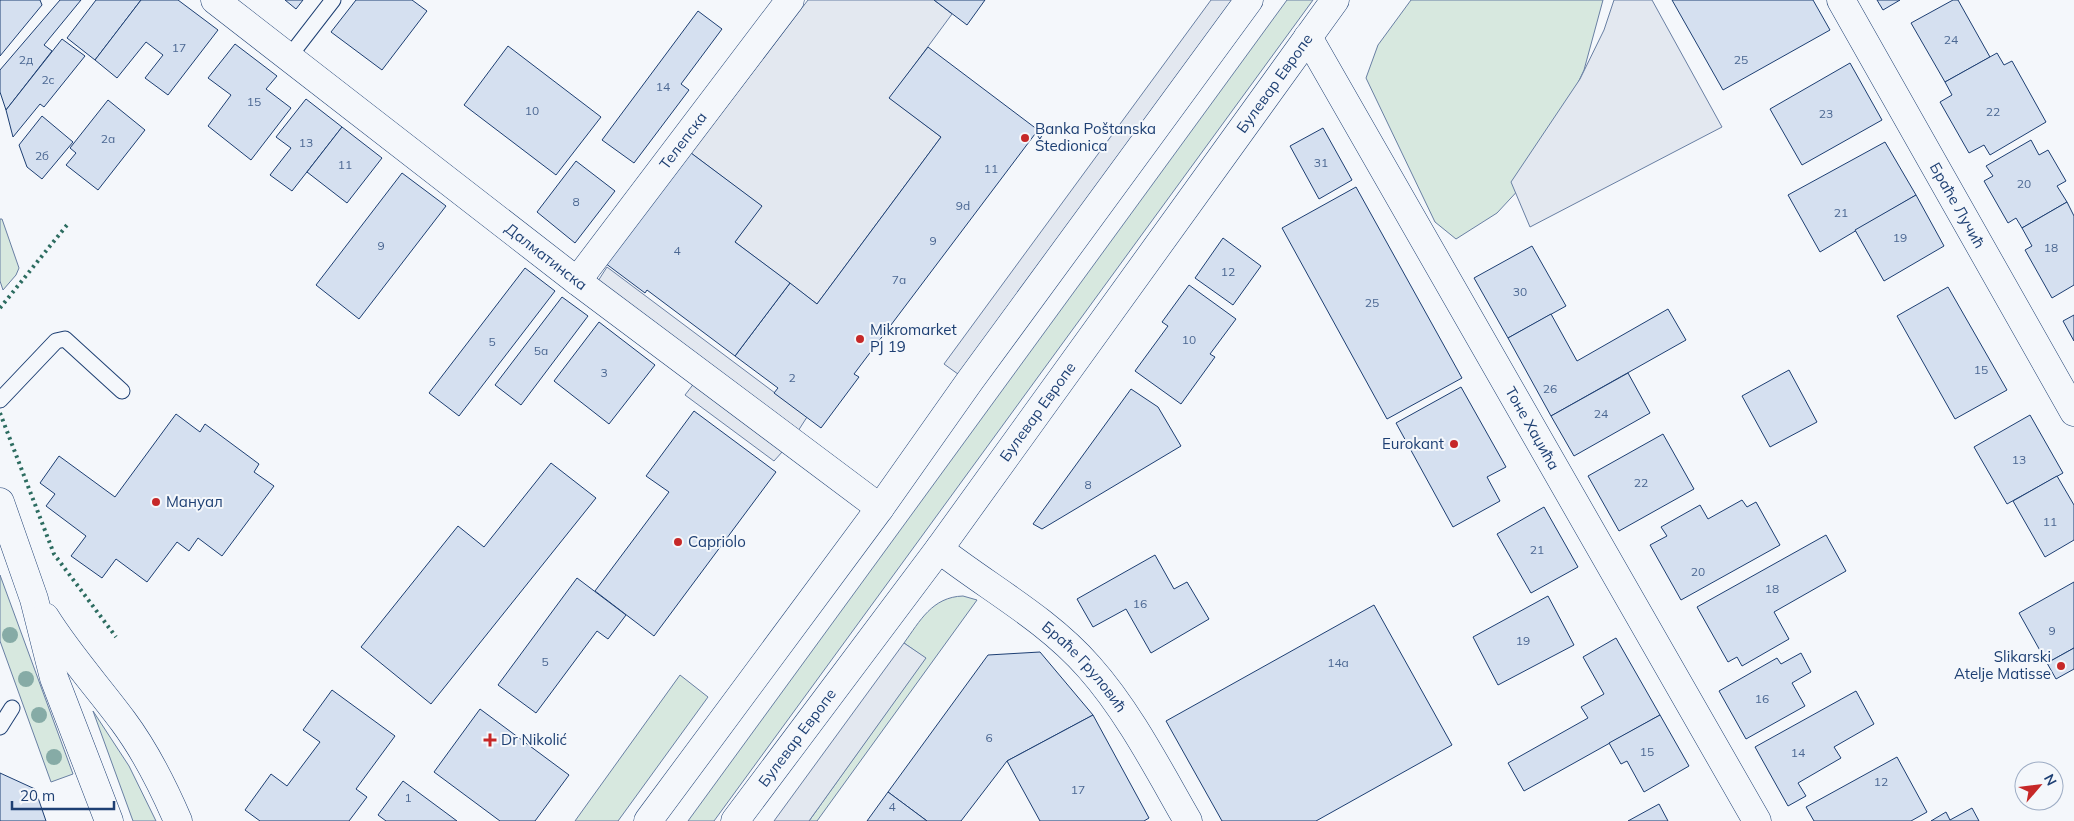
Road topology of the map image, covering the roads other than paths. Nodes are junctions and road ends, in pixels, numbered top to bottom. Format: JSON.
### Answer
{"nodes":[{"id":1,"x":215,"y":0,"type":"edge"},
{"id":2,"x":333,"y":0,"type":"edge"},
{"id":3,"x":790,"y":0,"type":"edge"},
{"id":4,"x":1249,"y":0,"type":"edge"},
{"id":5,"x":1335,"y":0,"type":"edge"},
{"id":6,"x":1841,"y":0,"type":"edge"},
{"id":7,"x":1308,"y":37,"type":"junction"},
{"id":8,"x":288,"y":57,"type":"junction"},
{"id":9,"x":577,"y":281,"type":"junction"},
{"id":10,"x":122,"y":391,"type":"dead end"},
{"id":11,"x":0,"y":400,"type":"edge"},
{"id":12,"x":2074,"y":412,"type":"edge"},
{"id":13,"x":0,"y":502,"type":"edge"},
{"id":14,"x":880,"y":508,"type":"junction"},
{"id":15,"x":939,"y":549,"type":"junction"},
{"id":16,"x":34,"y":599,"type":"junction"},
{"id":17,"x":12,"y":708,"type":"dead end"},
{"id":18,"x":0,"y":727,"type":"edge"},
{"id":19,"x":109,"y":821,"type":"edge"},
{"id":20,"x":178,"y":821,"type":"edge"},
{"id":21,"x":648,"y":821,"type":"edge"},
{"id":22,"x":735,"y":821,"type":"edge"},
{"id":23,"x":1188,"y":821,"type":"edge"},
{"id":24,"x":1757,"y":821,"type":"edge"}],
"edges":[{"from":1,"to":8,"type":"street","name":"Далматинска"},
{"from":2,"to":8,"type":"lane"},
{"from":3,"to":9,"type":"street","name":"Телепска"},
{"from":4,"to":14,"type":"street"},
{"from":5,"to":7,"type":"street","name":"Булевар Европе"},
{"from":6,"to":12,"type":"street","name":"Браће Лучић"},
{"from":7,"to":15,"type":"street","name":"Булевар Европе"},
{"from":7,"to":24,"type":"street","name":"Тоне Хаџића"},
{"from":8,"to":9,"type":"street","name":"Далматинска"},
{"from":9,"to":14,"type":"street","name":"Далматинска"},
{"from":10,"to":11,"type":"lane"},
{"from":13,"to":16,"type":"street"},
{"from":14,"to":21,"type":"street"},
{"from":15,"to":22,"type":"street","name":"Булевар Европе"},
{"from":15,"to":23,"type":"street","name":"Браће Груловић"},
{"from":16,"to":19,"type":"street"},
{"from":16,"to":20,"type":"street"},
{"from":17,"to":18,"type":"lane"}]}
